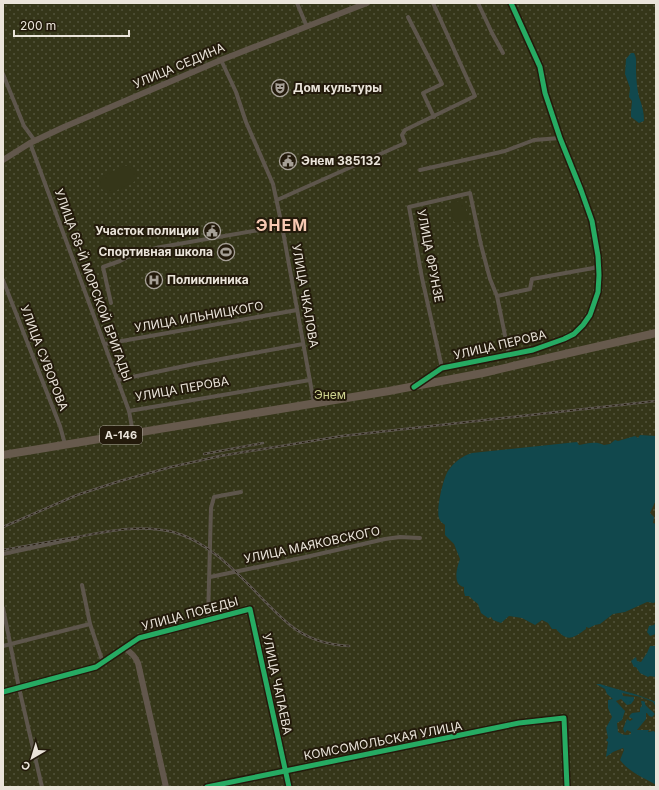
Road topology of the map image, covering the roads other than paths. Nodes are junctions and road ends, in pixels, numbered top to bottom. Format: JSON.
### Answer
{"nodes":[{"id":1,"x":297,"y":3,"type":"edge"},
{"id":2,"x":433,"y":3,"type":"edge"},
{"id":3,"x":478,"y":3,"type":"edge"},
{"id":4,"x":511,"y":3,"type":"edge"},
{"id":5,"x":364,"y":4,"type":"edge"},
{"id":6,"x":408,"y":17,"type":"dead end"},
{"id":7,"x":307,"y":27,"type":"junction"},
{"id":8,"x":503,"y":53,"type":"dead end"},
{"id":9,"x":221,"y":60,"type":"junction"},
{"id":10,"x":3,"y":74,"type":"edge"},
{"id":11,"x":434,"y":117,"type":"junction"},
{"id":12,"x":560,"y":138,"type":"junction"},
{"id":13,"x":32,"y":142,"type":"junction"},
{"id":14,"x":3,"y":160,"type":"edge"},
{"id":15,"x":420,"y":170,"type":"dead end"},
{"id":16,"x":277,"y":200,"type":"junction"},
{"id":17,"x":282,"y":226,"type":"junction"},
{"id":18,"x":599,"y":267,"type":"junction"},
{"id":19,"x":3,"y":280,"type":"edge"},
{"id":20,"x":497,"y":296,"type":"junction"},
{"id":21,"x":111,"y":303,"type":"dead end"},
{"id":22,"x":297,"y":310,"type":"junction"},
{"id":23,"x":656,"y":333,"type":"edge"},
{"id":24,"x":105,"y":344,"type":"junction"},
{"id":25,"x":303,"y":344,"type":"junction"},
{"id":26,"x":509,"y":355,"type":"junction"},
{"id":27,"x":442,"y":368,"type":"junction"},
{"id":28,"x":118,"y":380,"type":"junction"},
{"id":29,"x":310,"y":380,"type":"junction"},
{"id":30,"x":414,"y":387,"type":"junction"},
{"id":31,"x":314,"y":403,"type":"junction"},
{"id":32,"x":129,"y":411,"type":"junction"},
{"id":33,"x":133,"y":434,"type":"junction"},
{"id":34,"x":65,"y":444,"type":"junction"},
{"id":35,"x":3,"y":455,"type":"edge"},
{"id":36,"x":241,"y":492,"type":"dead end"},
{"id":37,"x":77,"y":538,"type":"dead end"},
{"id":38,"x":420,"y":538,"type":"dead end"},
{"id":39,"x":3,"y":554,"type":"edge"},
{"id":40,"x":210,"y":577,"type":"junction"},
{"id":41,"x":82,"y":585,"type":"dead end"},
{"id":42,"x":3,"y":608,"type":"edge"},
{"id":43,"x":250,"y":609,"type":"joint"},
{"id":44,"x":208,"y":619,"type":"junction"},
{"id":45,"x":90,"y":624,"type":"junction"},
{"id":46,"x":10,"y":644,"type":"junction"},
{"id":47,"x":3,"y":646,"type":"edge"},
{"id":48,"x":124,"y":648,"type":"junction"},
{"id":49,"x":103,"y":663,"type":"junction"},
{"id":50,"x":19,"y":688,"type":"junction"},
{"id":51,"x":3,"y":692,"type":"edge"},
{"id":52,"x":285,"y":771,"type":"junction"},
{"id":53,"x":42,"y":787,"type":"edge"},
{"id":54,"x":166,"y":787,"type":"edge"},
{"id":55,"x":207,"y":787,"type":"edge"},
{"id":56,"x":289,"y":787,"type":"edge"},
{"id":57,"x":566,"y":787,"type":"edge"}],
"edges":[{"from":1,"to":7,"type":"street"},
{"from":2,"to":11,"type":"street"},
{"from":3,"to":8,"type":"street"},
{"from":4,"to":12,"type":"street","name":"УЛИЦА ПЕРОВА"},
{"from":5,"to":7,"type":"street","name":"УЛИЦА СЕДИНА"},
{"from":6,"to":11,"type":"street"},
{"from":7,"to":9,"type":"street","name":"УЛИЦА СЕДИНА"},
{"from":9,"to":13,"type":"street","name":"УЛИЦА СЕДИНА"},
{"from":9,"to":16,"type":"street","name":"УЛИЦА ЧКАЛОВА"},
{"from":10,"to":13,"type":"street","name":"УЛИЦА 68-Й МОРСКОЙ БРИГАДЫ"},
{"from":11,"to":16,"type":"street"},
{"from":12,"to":15,"type":"street"},
{"from":12,"to":18,"type":"street","name":"УЛИЦА ПЕРОВА"},
{"from":13,"to":14,"type":"street","name":"УЛИЦА СЕДИНА"},
{"from":13,"to":24,"type":"street","name":"УЛИЦА 68-Й МОРСКОЙ БРИГАДЫ"},
{"from":16,"to":17,"type":"street","name":"УЛИЦА ЧКАЛОВА"},
{"from":17,"to":21,"type":"street"},
{"from":17,"to":22,"type":"street","name":"УЛИЦА ЧКАЛОВА"},
{"from":18,"to":20,"type":"street"},
{"from":18,"to":26,"type":"street","name":"УЛИЦА ПЕРОВА"},
{"from":19,"to":34,"type":"street","name":"УЛИЦА СУВОРОВА"},
{"from":20,"to":26,"type":"street","name":"УЛИЦА ФРУНЗЕ"},
{"from":20,"to":27,"type":"street","name":"УЛИЦА ФРУНЗЕ"},
{"from":22,"to":24,"type":"street","name":"УЛИЦА ИЛЬНИЦКОГО"},
{"from":22,"to":25,"type":"street","name":"УЛИЦА ЧКАЛОВА"},
{"from":23,"to":30,"type":"highway","name":"УЛИЦА ПЕРОВА","number":"А-146"},
{"from":24,"to":28,"type":"street","name":"УЛИЦА 68-Й МОРСКОЙ БРИГАДЫ"},
{"from":25,"to":28,"type":"street"},
{"from":25,"to":29,"type":"street","name":"УЛИЦА ЧКАЛОВА"},
{"from":26,"to":27,"type":"street","name":"УЛИЦА ПЕРОВА"},
{"from":27,"to":30,"type":"street","name":"УЛИЦА ПЕРОВА"},
{"from":28,"to":32,"type":"street","name":"УЛИЦА 68-Й МОРСКОЙ БРИГАДЫ"},
{"from":29,"to":31,"type":"street","name":"УЛИЦА ЧКАЛОВА"},
{"from":29,"to":32,"type":"street","name":"УЛИЦА ПЕРОВА"},
{"from":30,"to":31,"type":"highway","name":"УЛИЦА ПЕРОВА","number":"А-146"},
{"from":31,"to":33,"type":"highway","name":"УЛИЦА ПЕРОВА","number":"А-146"},
{"from":32,"to":33,"type":"street","name":"УЛИЦА 68-Й МОРСКОЙ БРИГАДЫ"},
{"from":33,"to":34,"type":"highway","name":"УЛИЦА ПЕРОВА","number":"А-146"},
{"from":34,"to":35,"type":"highway","name":"УЛИЦА ПЕРОВА","number":"А-146"},
{"from":36,"to":40,"type":"street"},
{"from":37,"to":39,"type":"street"},
{"from":38,"to":40,"type":"street","name":"УЛИЦА МАЯКОВСКОГО"},
{"from":40,"to":44,"type":"street"},
{"from":41,"to":45,"type":"street"},
{"from":42,"to":46,"type":"street"},
{"from":43,"to":44,"type":"street","name":"УЛИЦА ПОБЕДЫ"},
{"from":43,"to":52,"type":"street","name":"УЛИЦА ЧАПАЕВА"},
{"from":44,"to":48,"type":"street","name":"УЛИЦА ПОБЕДЫ"},
{"from":45,"to":46,"type":"street"},
{"from":45,"to":49,"type":"street"},
{"from":46,"to":47,"type":"street"},
{"from":46,"to":50,"type":"street"},
{"from":48,"to":49,"type":"street","name":"УЛИЦА ПОБЕДЫ"},
{"from":48,"to":54,"type":"street"},
{"from":49,"to":50,"type":"street","name":"УЛИЦА ПОБЕДЫ"},
{"from":50,"to":51,"type":"street","name":"УЛИЦА ПОБЕДЫ"},
{"from":50,"to":53,"type":"street"},
{"from":52,"to":55,"type":"street","name":"КОМСОМОЛЬСКАЯ УЛИЦА"},
{"from":52,"to":56,"type":"street","name":"УЛИЦА ЧАПАЕВА"},
{"from":52,"to":57,"type":"street","name":"КОМСОМОЛЬСКАЯ УЛИЦА"}]}
